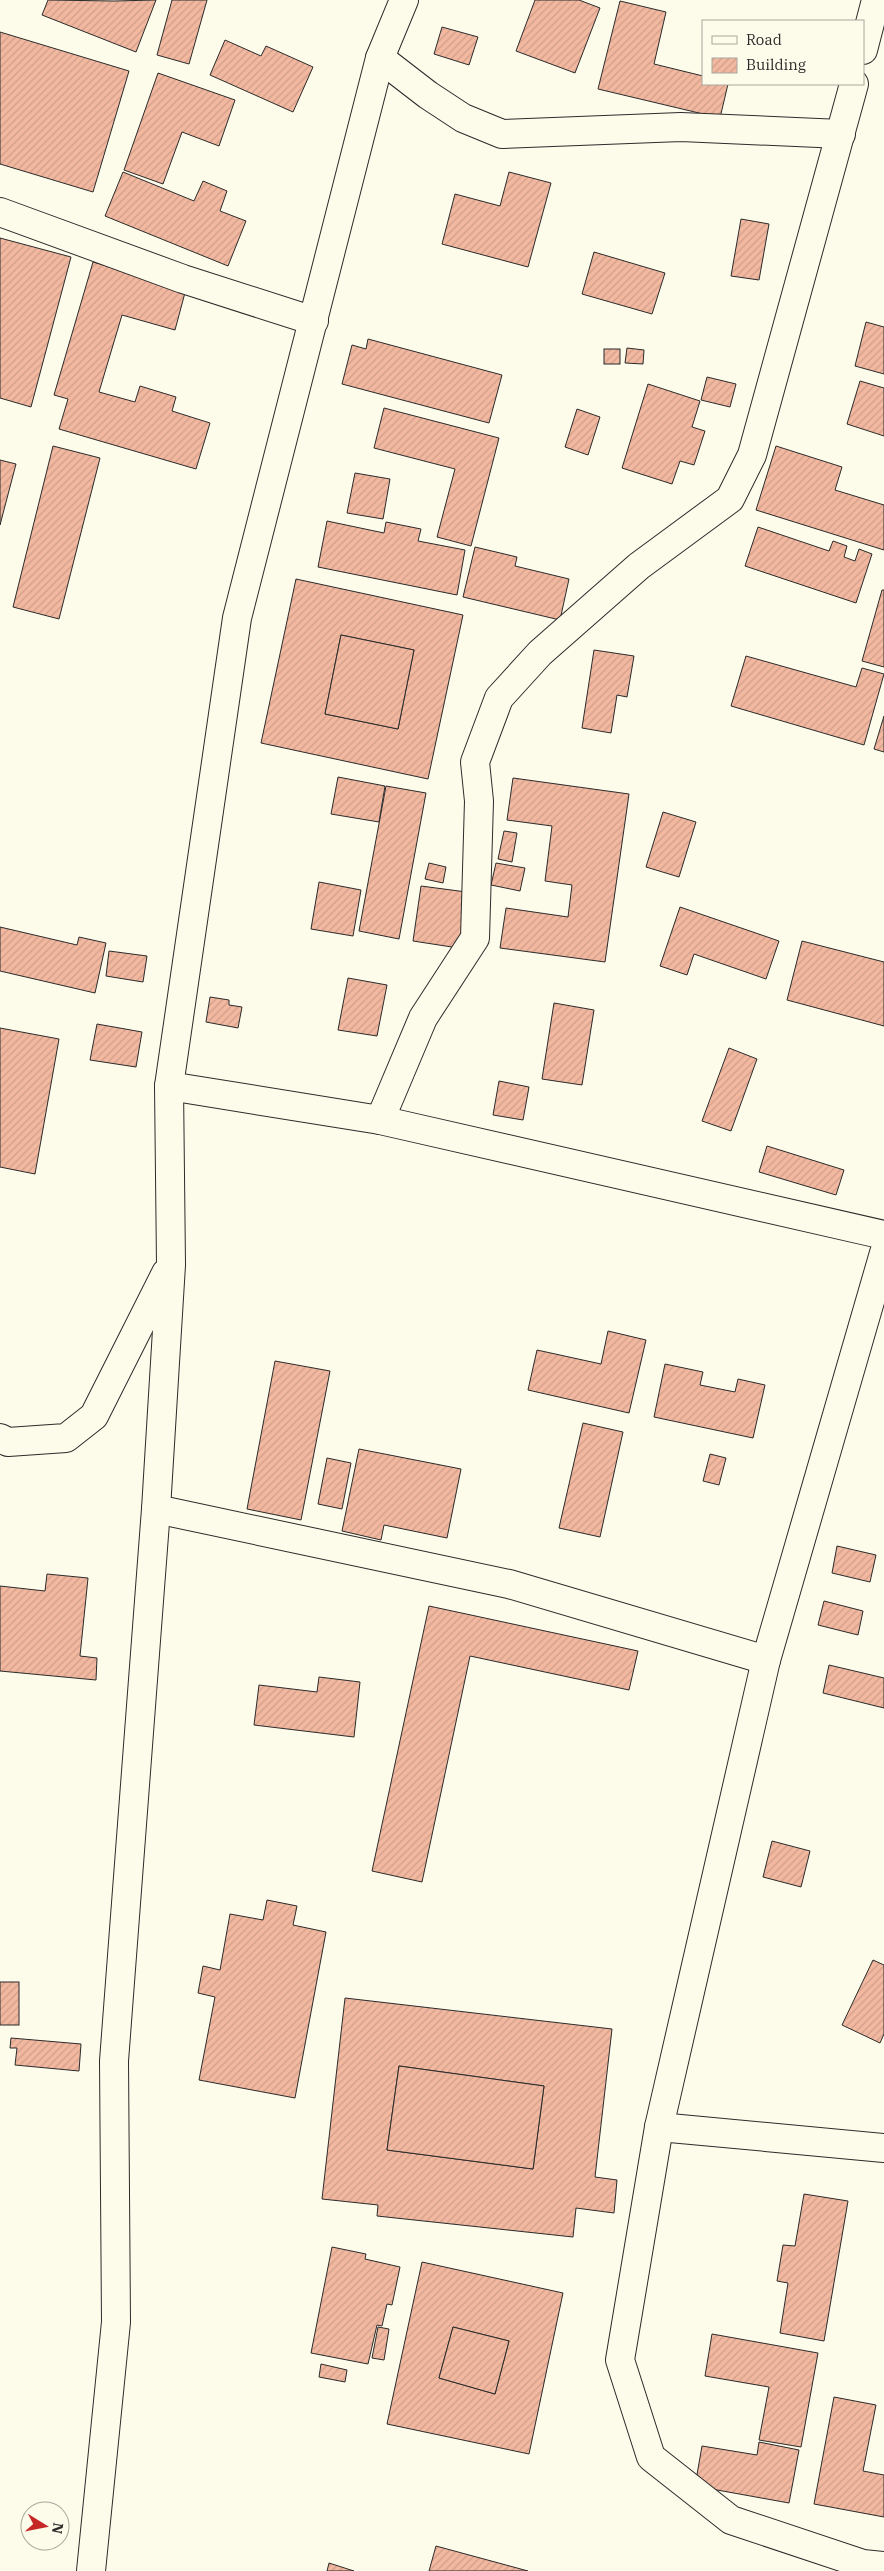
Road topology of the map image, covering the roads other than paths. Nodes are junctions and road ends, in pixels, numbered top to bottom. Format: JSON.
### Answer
{"nodes":[{"id":1,"x":404,"y":0,"type":"edge"},
{"id":2,"x":876,"y":0,"type":"edge"},
{"id":3,"x":864,"y":46,"type":"edge"},
{"id":4,"x":380,"y":58,"type":"junction"},
{"id":5,"x":854,"y":85,"type":"edge"},
{"id":6,"x":841,"y":134,"type":"junction"},
{"id":7,"x":0,"y":212,"type":"edge"},
{"id":8,"x":314,"y":321,"type":"junction"},
{"id":9,"x":169,"y":1086,"type":"junction"},
{"id":10,"x":380,"y":1120,"type":"junction"},
{"id":11,"x":884,"y":1235,"type":"edge"},
{"id":12,"x":884,"y":1254,"type":"edge"},
{"id":13,"x":171,"y":1265,"type":"junction"},
{"id":14,"x":0,"y":1438,"type":"edge"},
{"id":15,"x":156,"y":1509,"type":"junction"},
{"id":16,"x":766,"y":1660,"type":"junction"},
{"id":17,"x":659,"y":2127,"type":"junction"},
{"id":18,"x":884,"y":2148,"type":"edge"},
{"id":19,"x":884,"y":2566,"type":"edge"},
{"id":20,"x":91,"y":2571,"type":"edge"}],
"edges":[{"from":1,"to":4,"type":"street"},
{"from":2,"to":3,"type":"street"},
{"from":4,"to":6,"type":"street"},
{"from":4,"to":8,"type":"street"},
{"from":5,"to":6,"type":"street"},
{"from":6,"to":10,"type":"street"},
{"from":7,"to":8,"type":"street"},
{"from":8,"to":9,"type":"street"},
{"from":9,"to":10,"type":"street"},
{"from":9,"to":13,"type":"street"},
{"from":10,"to":11,"type":"street"},
{"from":12,"to":16,"type":"street"},
{"from":13,"to":14,"type":"street"},
{"from":13,"to":15,"type":"street"},
{"from":15,"to":16,"type":"street"},
{"from":15,"to":20,"type":"street"},
{"from":16,"to":17,"type":"street"},
{"from":17,"to":18,"type":"street"},
{"from":17,"to":19,"type":"street"}]}
